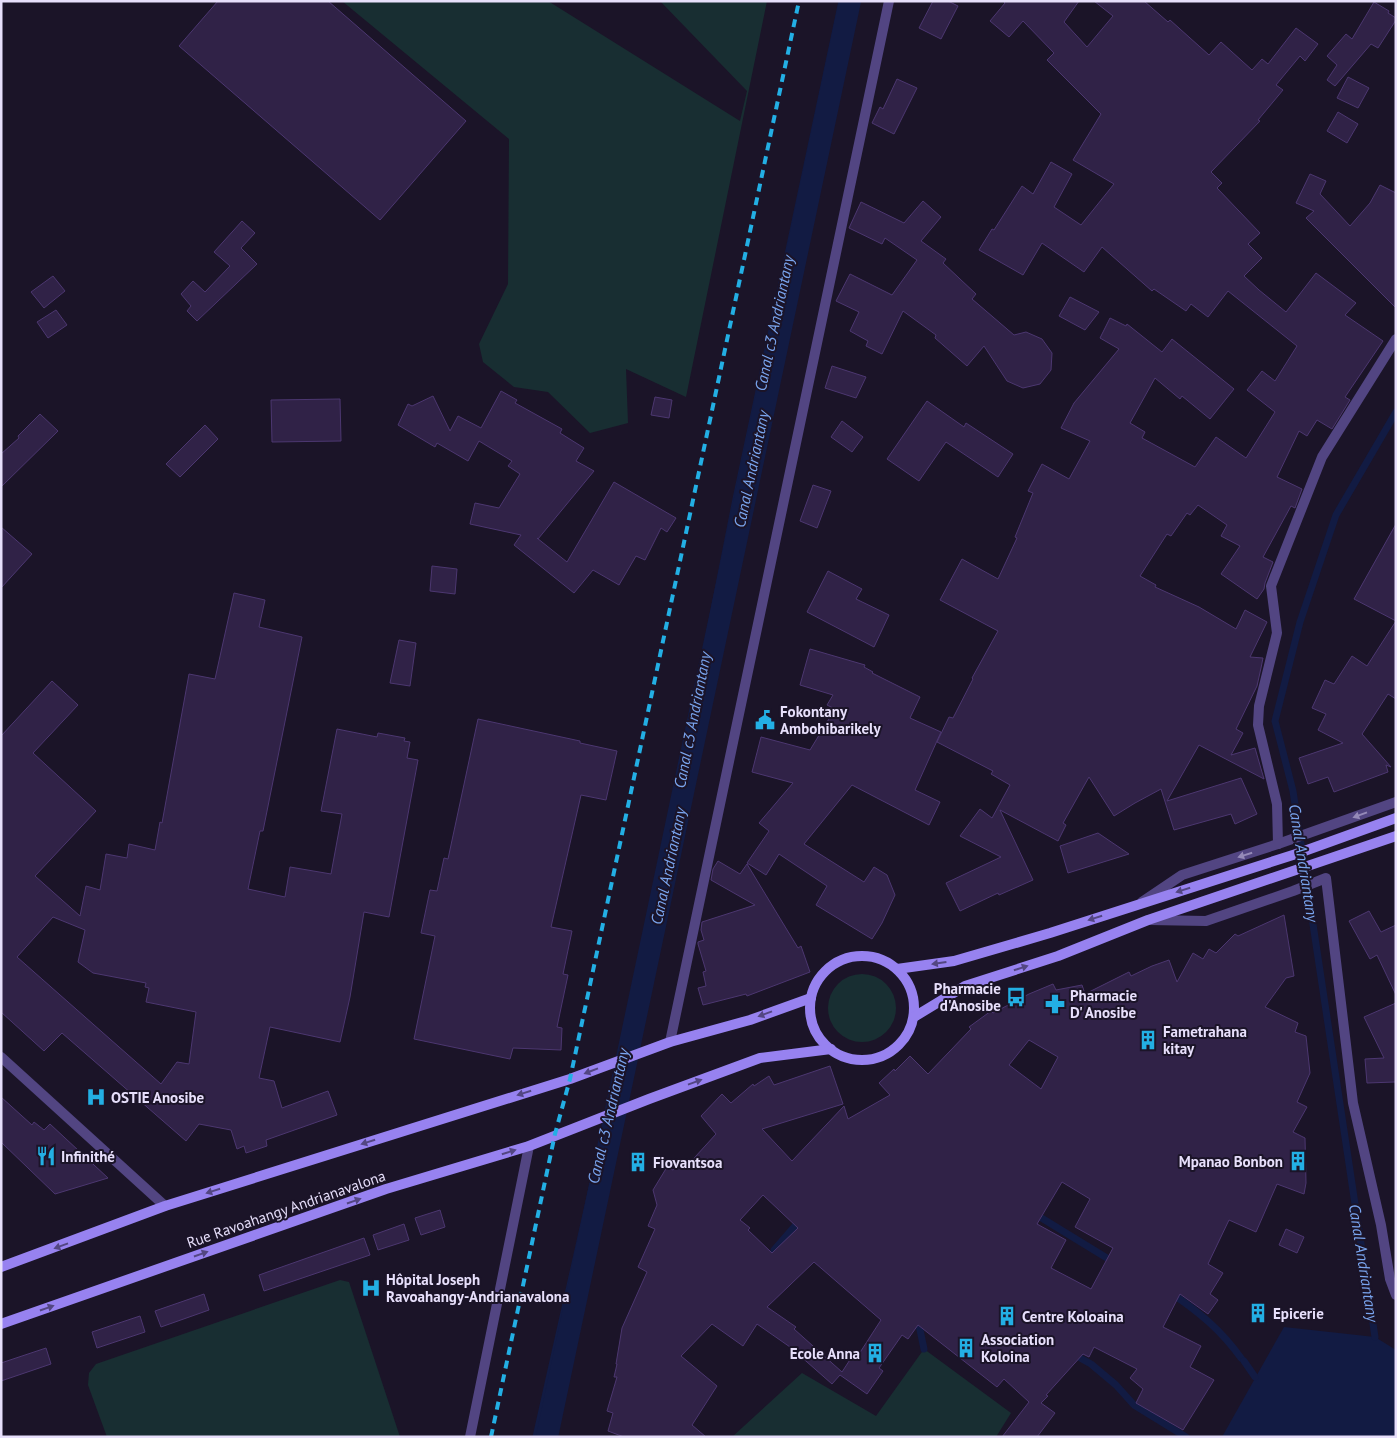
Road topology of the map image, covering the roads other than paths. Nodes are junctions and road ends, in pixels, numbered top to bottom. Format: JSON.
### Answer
{"nodes":[{"id":1,"x":889,"y":1,"type":"edge"},
{"id":2,"x":1396,"y":339,"type":"edge"},
{"id":3,"x":1396,"y":802,"type":"edge"},
{"id":4,"x":1396,"y":818,"type":"edge"},
{"id":5,"x":1396,"y":836,"type":"edge"},
{"id":6,"x":1278,"y":844,"type":"junction"},
{"id":7,"x":1141,"y":903,"type":"junction"},
{"id":8,"x":1148,"y":920,"type":"junction"},
{"id":9,"x":897,"y":969,"type":"junction"},
{"id":10,"x":811,"y":998,"type":"junction"},
{"id":11,"x":914,"y":1017,"type":"junction"},
{"id":12,"x":670,"y":1042,"type":"junction"},
{"id":13,"x":831,"y":1049,"type":"junction"},
{"id":14,"x":1,"y":1057,"type":"edge"},
{"id":15,"x":529,"y":1146,"type":"junction"},
{"id":16,"x":165,"y":1206,"type":"junction"},
{"id":17,"x":1,"y":1267,"type":"edge"},
{"id":18,"x":1396,"y":1295,"type":"edge"},
{"id":19,"x":1,"y":1324,"type":"edge"},
{"id":20,"x":470,"y":1437,"type":"edge"}],
"edges":[{"from":1,"to":12,"type":"street"},
{"from":2,"to":6,"type":"street"},
{"from":3,"to":6,"type":"street","one_way":true},
{"from":4,"to":7,"type":"main road","one_way":true},
{"from":5,"to":8,"type":"main road"},
{"from":6,"to":7,"type":"street","one_way":true},
{"from":7,"to":9,"type":"main road","one_way":true},
{"from":11,"to":8,"type":"main road","one_way":true},
{"from":8,"to":18,"type":"street"},
{"from":9,"to":10,"type":"main road"},
{"from":9,"to":11,"type":"main road"},
{"from":10,"to":12,"type":"main road","one_way":true},
{"from":10,"to":13,"type":"main road"},
{"from":11,"to":13,"type":"main road"},
{"from":12,"to":16,"type":"main road","one_way":true},
{"from":15,"to":13,"type":"main road","name":"Rue Ravoahangy Andrianavalona","one_way":true},
{"from":14,"to":16,"type":"street"},
{"from":19,"to":15,"type":"main road","name":"Rue Ravoahangy Andrianavalona","one_way":true},
{"from":15,"to":20,"type":"street"},
{"from":16,"to":17,"type":"main road","one_way":true}]}
